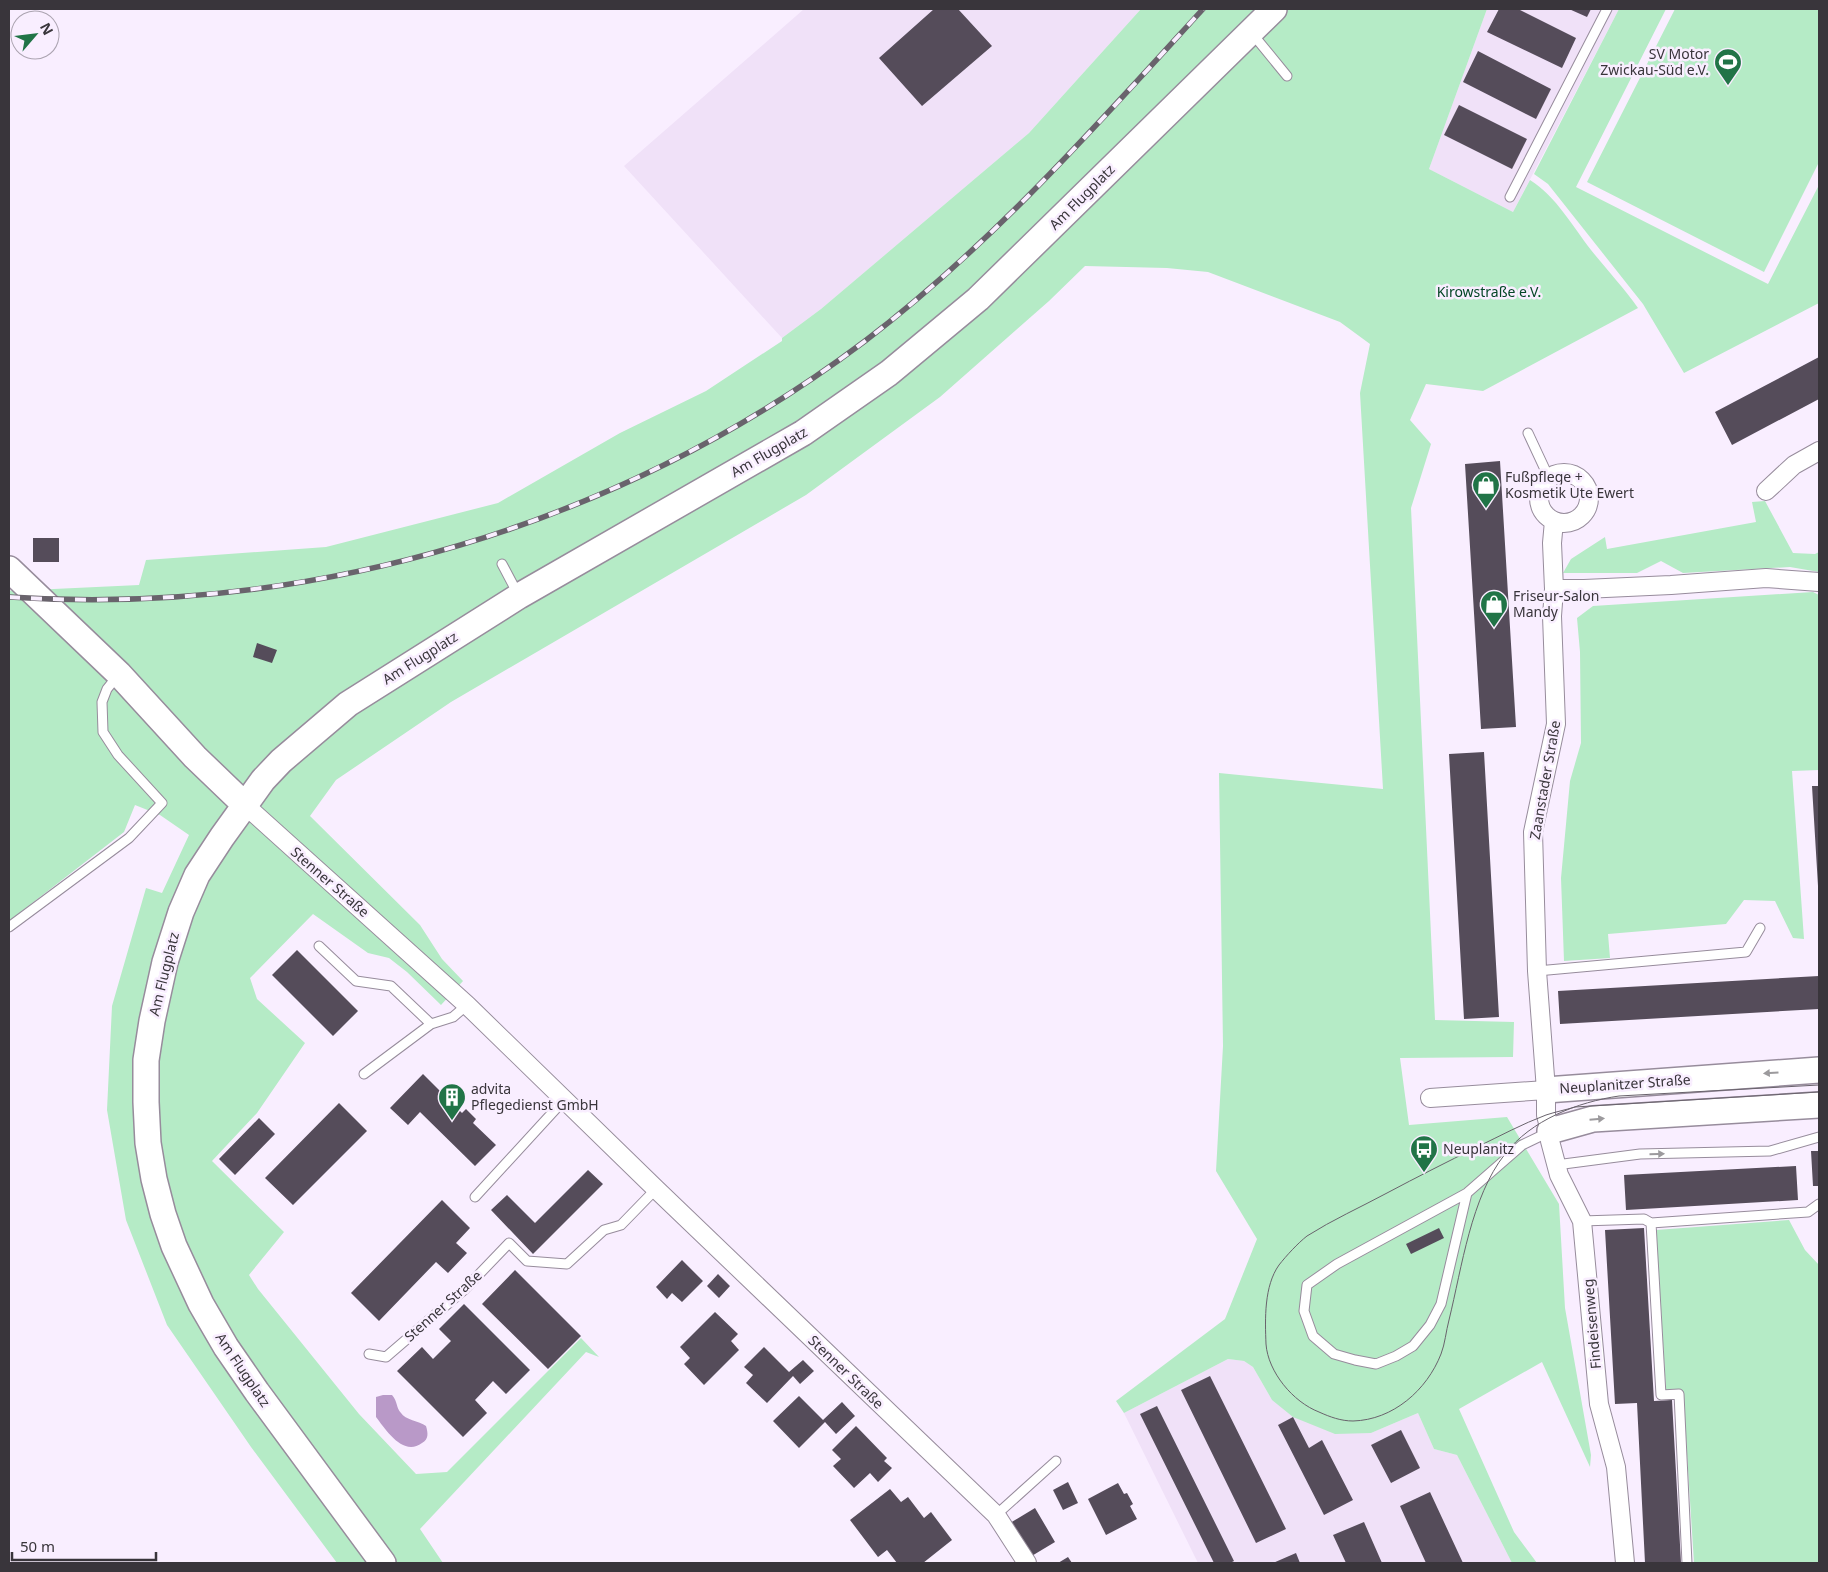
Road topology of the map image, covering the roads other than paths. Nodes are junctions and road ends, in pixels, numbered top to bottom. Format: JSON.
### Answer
{"nodes":[{"id":1,"x":1274,"y":9,"type":"edge"},
{"id":2,"x":1607,"y":9,"type":"edge"},
{"id":3,"x":1251,"y":32,"type":"junction"},
{"id":4,"x":1287,"y":76,"type":"dead end"},
{"id":5,"x":1510,"y":197,"type":"dead end"},
{"id":6,"x":1528,"y":434,"type":"dead end"},
{"id":7,"x":1819,"y":451,"type":"edge"},
{"id":8,"x":1549,"y":478,"type":"junction"},
{"id":9,"x":1766,"y":491,"type":"dead end"},
{"id":10,"x":1554,"y":521,"type":"junction"},
{"id":11,"x":502,"y":564,"type":"dead end"},
{"id":12,"x":9,"y":569,"type":"edge"},
{"id":13,"x":1819,"y":582,"type":"edge"},
{"id":14,"x":1554,"y":589,"type":"junction"},
{"id":15,"x":519,"y":596,"type":"junction"},
{"id":16,"x":119,"y":674,"type":"junction"},
{"id":17,"x":244,"y":805,"type":"junction"},
{"id":18,"x":9,"y":928,"type":"edge"},
{"id":19,"x":1760,"y":928,"type":"dead end"},
{"id":20,"x":319,"y":946,"type":"dead end"},
{"id":21,"x":1537,"y":970,"type":"junction"},
{"id":22,"x":467,"y":1005,"type":"junction"},
{"id":23,"x":431,"y":1024,"type":"junction"},
{"id":24,"x":1819,"y":1070,"type":"edge"},
{"id":25,"x":364,"y":1074,"type":"dead end"},
{"id":26,"x":1546,"y":1090,"type":"junction"},
{"id":27,"x":1430,"y":1098,"type":"dead end"},
{"id":28,"x":564,"y":1100,"type":"junction"},
{"id":29,"x":1819,"y":1105,"type":"edge"},
{"id":30,"x":1550,"y":1131,"type":"junction"},
{"id":31,"x":1819,"y":1137,"type":"edge"},
{"id":32,"x":1556,"y":1165,"type":"junction"},
{"id":33,"x":656,"y":1189,"type":"junction"},
{"id":34,"x":1467,"y":1193,"type":"junction"},
{"id":35,"x":476,"y":1197,"type":"dead end"},
{"id":36,"x":1819,"y":1204,"type":"edge"},
{"id":37,"x":1582,"y":1221,"type":"junction"},
{"id":38,"x":1650,"y":1223,"type":"junction"},
{"id":39,"x":369,"y":1354,"type":"dead end"},
{"id":40,"x":1056,"y":1461,"type":"dead end"},
{"id":41,"x":996,"y":1515,"type":"junction"},
{"id":42,"x":384,"y":1563,"type":"edge"},
{"id":43,"x":1027,"y":1563,"type":"edge"},
{"id":44,"x":1625,"y":1563,"type":"edge"},
{"id":45,"x":1687,"y":1563,"type":"edge"}],
"edges":[{"from":1,"to":3,"type":"main road","name":"Am Flugplatz"},
{"from":2,"to":5,"type":"lane"},
{"from":3,"to":4,"type":"lane"},
{"from":3,"to":15,"type":"main road","name":"Am Flugplatz"},
{"from":6,"to":8,"type":"lane"},
{"from":7,"to":9,"type":"street"},
{"from":8,"to":10,"type":"street"},
{"from":8,"to":10,"type":"street"},
{"from":10,"to":14,"type":"street","name":"Zaanstader Straße"},
{"from":11,"to":15,"type":"lane"},
{"from":12,"to":16,"type":"main road","name":"Stenner Straße"},
{"from":13,"to":14,"type":"street"},
{"from":14,"to":21,"type":"street","name":"Zaanstader Straße"},
{"from":15,"to":17,"type":"main road","name":"Am Flugplatz"},
{"from":16,"to":17,"type":"main road","name":"Stenner Straße"},
{"from":16,"to":18,"type":"lane"},
{"from":17,"to":22,"type":"street","name":"Stenner Straße"},
{"from":17,"to":42,"type":"main road","name":"Am Flugplatz"},
{"from":19,"to":21,"type":"lane"},
{"from":20,"to":23,"type":"lane"},
{"from":21,"to":26,"type":"street","name":"Zaanstader Straße"},
{"from":22,"to":23,"type":"lane"},
{"from":22,"to":28,"type":"street","name":"Stenner Straße"},
{"from":23,"to":25,"type":"lane"},
{"from":24,"to":26,"type":"main road","name":"Neuplanitzer Straße","one_way":true},
{"from":26,"to":27,"type":"street","name":"Neuplanitzer Straße"},
{"from":26,"to":30,"type":"street","name":"Findeisenweg"},
{"from":28,"to":33,"type":"street","name":"Stenner Straße"},
{"from":28,"to":35,"type":"lane"},
{"from":30,"to":29,"type":"main road","one_way":true},
{"from":30,"to":32,"type":"street","name":"Findeisenweg"},
{"from":30,"to":34,"type":"lane"},
{"from":32,"to":31,"type":"lane","one_way":true},
{"from":32,"to":37,"type":"street","name":"Findeisenweg"},
{"from":33,"to":39,"type":"lane","name":"Stenner Straße"},
{"from":33,"to":41,"type":"street","name":"Stenner Straße"},
{"from":34,"to":34,"type":"lane"},
{"from":36,"to":38,"type":"lane"},
{"from":37,"to":38,"type":"lane"},
{"from":37,"to":44,"type":"street","name":"Findeisenweg"},
{"from":38,"to":45,"type":"lane"},
{"from":40,"to":41,"type":"lane"},
{"from":41,"to":43,"type":"street","name":"Stenner Straße"}]}
